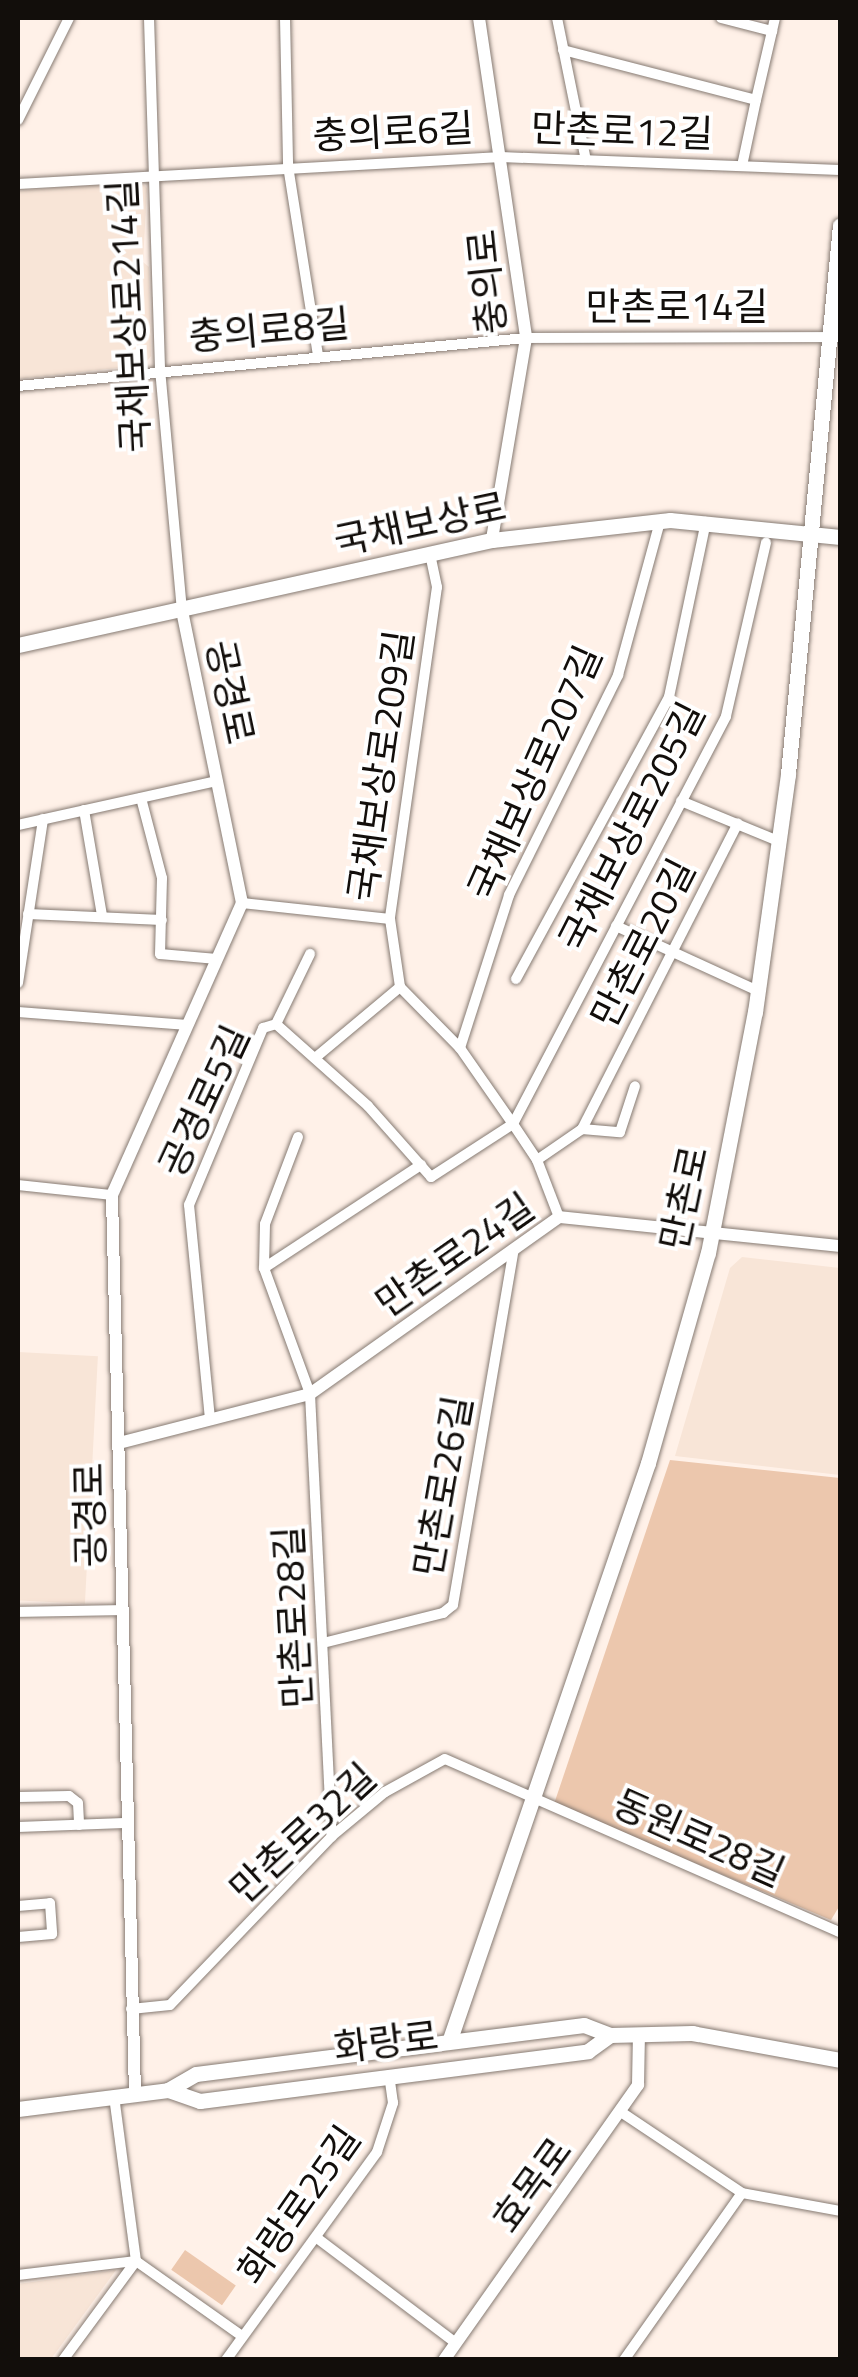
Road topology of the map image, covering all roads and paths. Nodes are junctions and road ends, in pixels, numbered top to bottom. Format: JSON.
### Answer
{"nodes":[{"id":1,"x":69,"y":18,"type":"edge"},
{"id":2,"x":150,"y":18,"type":"edge"},
{"id":3,"x":285,"y":18,"type":"edge"},
{"id":4,"x":479,"y":18,"type":"edge"},
{"id":5,"x":556,"y":18,"type":"edge"},
{"id":6,"x":721,"y":18,"type":"edge"},
{"id":7,"x":775,"y":18,"type":"edge"},
{"id":8,"x":772,"y":31,"type":"junction"},
{"id":9,"x":564,"y":50,"type":"junction"},
{"id":10,"x":756,"y":100,"type":"junction"},
{"id":11,"x":18,"y":120,"type":"edge"},
{"id":12,"x":501,"y":157,"type":"junction"},
{"id":13,"x":586,"y":160,"type":"junction"},
{"id":14,"x":288,"y":166,"type":"junction"},
{"id":15,"x":742,"y":166,"type":"junction"},
{"id":16,"x":840,"y":170,"type":"edge"},
{"id":17,"x":152,"y":174,"type":"junction"},
{"id":18,"x":18,"y":184,"type":"edge"},
{"id":19,"x":840,"y":225,"type":"edge"},
{"id":20,"x":834,"y":336,"type":"edge"},
{"id":21,"x":526,"y":338,"type":"junction"},
{"id":22,"x":318,"y":356,"type":"junction"},
{"id":23,"x":160,"y":369,"type":"junction"},
{"id":24,"x":18,"y":386,"type":"edge"},
{"id":25,"x":660,"y":521,"type":"junction"},
{"id":26,"x":706,"y":521,"type":"junction"},
{"id":27,"x":811,"y":531,"type":"junction"},
{"id":28,"x":840,"y":536,"type":"edge"},
{"id":29,"x":492,"y":540,"type":"junction"},
{"id":30,"x":766,"y":543,"type":"dead end"},
{"id":31,"x":430,"y":554,"type":"junction"},
{"id":32,"x":182,"y":610,"type":"junction"},
{"id":33,"x":18,"y":646,"type":"edge"},
{"id":34,"x":217,"y":781,"type":"junction"},
{"id":35,"x":141,"y":798,"type":"junction"},
{"id":36,"x":681,"y":800,"type":"junction"},
{"id":37,"x":84,"y":810,"type":"junction"},
{"id":38,"x":43,"y":819,"type":"junction"},
{"id":39,"x":738,"y":823,"type":"junction"},
{"id":40,"x":18,"y":824,"type":"edge"},
{"id":41,"x":778,"y":841,"type":"junction"},
{"id":42,"x":242,"y":903,"type":"junction"},
{"id":43,"x":28,"y":914,"type":"junction"},
{"id":44,"x":102,"y":915,"type":"junction"},
{"id":45,"x":390,"y":919,"type":"junction"},
{"id":46,"x":162,"y":920,"type":"junction"},
{"id":47,"x":616,"y":926,"type":"junction"},
{"id":48,"x":20,"y":950,"type":"edge"},
{"id":49,"x":670,"y":953,"type":"junction"},
{"id":50,"x":310,"y":954,"type":"dead end"},
{"id":51,"x":217,"y":959,"type":"junction"},
{"id":52,"x":516,"y":979,"type":"dead end"},
{"id":53,"x":18,"y":983,"type":"edge"},
{"id":54,"x":400,"y":987,"type":"junction"},
{"id":55,"x":758,"y":991,"type":"junction"},
{"id":56,"x":18,"y":1012,"type":"edge"},
{"id":57,"x":276,"y":1024,"type":"junction"},
{"id":58,"x":188,"y":1025,"type":"junction"},
{"id":59,"x":460,"y":1048,"type":"junction"},
{"id":60,"x":315,"y":1058,"type":"junction"},
{"id":61,"x":635,"y":1086,"type":"dead end"},
{"id":62,"x":513,"y":1124,"type":"junction"},
{"id":63,"x":582,"y":1129,"type":"junction"},
{"id":64,"x":298,"y":1137,"type":"dead end"},
{"id":65,"x":538,"y":1160,"type":"junction"},
{"id":66,"x":421,"y":1165,"type":"junction"},
{"id":67,"x":18,"y":1185,"type":"edge"},
{"id":68,"x":112,"y":1194,"type":"junction"},
{"id":69,"x":559,"y":1216,"type":"junction"},
{"id":70,"x":711,"y":1234,"type":"junction"},
{"id":71,"x":514,"y":1246,"type":"junction"},
{"id":72,"x":840,"y":1246,"type":"edge"},
{"id":73,"x":264,"y":1268,"type":"junction"},
{"id":74,"x":310,"y":1394,"type":"junction"},
{"id":75,"x":210,"y":1419,"type":"junction"},
{"id":76,"x":118,"y":1443,"type":"junction"},
{"id":77,"x":121,"y":1610,"type":"junction"},
{"id":78,"x":18,"y":1612,"type":"edge"},
{"id":79,"x":327,"y":1642,"type":"junction"},
{"id":80,"x":18,"y":1797,"type":"edge"},
{"id":81,"x":534,"y":1799,"type":"junction"},
{"id":82,"x":124,"y":1823,"type":"junction"},
{"id":83,"x":79,"y":1825,"type":"junction"},
{"id":84,"x":18,"y":1827,"type":"edge"},
{"id":85,"x":332,"y":1836,"type":"junction"},
{"id":86,"x":18,"y":1906,"type":"edge"},
{"id":87,"x":840,"y":1932,"type":"edge"},
{"id":88,"x":18,"y":1938,"type":"edge"},
{"id":89,"x":131,"y":2009,"type":"junction"},
{"id":90,"x":640,"y":2034,"type":"junction"},
{"id":91,"x":610,"y":2035,"type":"junction"},
{"id":92,"x":450,"y":2039,"type":"junction"},
{"id":93,"x":840,"y":2060,"type":"edge"},
{"id":94,"x":389,"y":2075,"type":"junction"},
{"id":95,"x":168,"y":2090,"type":"junction"},
{"id":96,"x":136,"y":2093,"type":"junction"},
{"id":97,"x":114,"y":2096,"type":"junction"},
{"id":98,"x":18,"y":2110,"type":"edge"},
{"id":99,"x":621,"y":2112,"type":"junction"},
{"id":100,"x":742,"y":2193,"type":"junction"},
{"id":101,"x":840,"y":2211,"type":"edge"},
{"id":102,"x":317,"y":2238,"type":"junction"},
{"id":103,"x":136,"y":2260,"type":"junction"},
{"id":104,"x":18,"y":2275,"type":"edge"},
{"id":105,"x":242,"y":2336,"type":"junction"},
{"id":106,"x":456,"y":2342,"type":"junction"},
{"id":107,"x":63,"y":2360,"type":"edge"},
{"id":108,"x":226,"y":2360,"type":"edge"},
{"id":109,"x":444,"y":2360,"type":"edge"},
{"id":110,"x":624,"y":2360,"type":"edge"}],
"edges":[{"from":1,"to":11,"type":"street"},
{"from":2,"to":17,"type":"street","name":"국채보상로214길"},
{"from":3,"to":14,"type":"street"},
{"from":4,"to":12,"type":"street","name":"충의로"},
{"from":5,"to":9,"type":"street"},
{"from":6,"to":8,"type":"street"},
{"from":7,"to":8,"type":"street"},
{"from":8,"to":10,"type":"street"},
{"from":9,"to":10,"type":"street","name":"만촌로12길"},
{"from":9,"to":13,"type":"street"},
{"from":10,"to":15,"type":"street","name":"만촌로12길"},
{"from":12,"to":13,"type":"street","name":"만촌로12길"},
{"from":12,"to":14,"type":"street","name":"충의로6길"},
{"from":12,"to":21,"type":"street","name":"충의로"},
{"from":13,"to":15,"type":"street","name":"만촌로12길"},
{"from":14,"to":17,"type":"street","name":"충의로6길"},
{"from":14,"to":22,"type":"street","name":"충의로6길"},
{"from":15,"to":16,"type":"street","name":"만촌로12길"},
{"from":17,"to":18,"type":"street","name":"충의로6길"},
{"from":17,"to":23,"type":"street","name":"국채보상로214길"},
{"from":19,"to":20,"type":"main road","name":"만촌로"},
{"from":20,"to":21,"type":"street","name":"만촌로14길"},
{"from":20,"to":27,"type":"main road","name":"만촌로"},
{"from":21,"to":22,"type":"street","name":"충의로8길"},
{"from":21,"to":29,"type":"street","name":"충의로"},
{"from":22,"to":23,"type":"street","name":"충의로8길"},
{"from":23,"to":24,"type":"street","name":"충의로8길"},
{"from":23,"to":32,"type":"street","name":"국채보상로214길"},
{"from":25,"to":26,"type":"main road","name":"국채보상로"},
{"from":25,"to":29,"type":"main road","name":"국채보상로"},
{"from":25,"to":59,"type":"street","name":"국채보상로207길"},
{"from":26,"to":27,"type":"main road","name":"국채보상로"},
{"from":26,"to":52,"type":"street","name":"국채보상로207길"},
{"from":27,"to":28,"type":"main road","name":"국채보상로"},
{"from":27,"to":41,"type":"main road","name":"만촌로"},
{"from":29,"to":31,"type":"main road","name":"국채보상로"},
{"from":30,"to":36,"type":"street","name":"국채보상로205길"},
{"from":31,"to":32,"type":"main road","name":"국채보상로"},
{"from":31,"to":45,"type":"street","name":"국채보상로209길"},
{"from":32,"to":33,"type":"main road","name":"국채보상로"},
{"from":32,"to":34,"type":"street","name":"공경로"},
{"from":34,"to":35,"type":"street"},
{"from":34,"to":42,"type":"street","name":"공경로"},
{"from":35,"to":37,"type":"street"},
{"from":35,"to":46,"type":"street"},
{"from":36,"to":39,"type":"street"},
{"from":36,"to":47,"type":"street","name":"국채보상로205길"},
{"from":37,"to":38,"type":"street"},
{"from":37,"to":44,"type":"street"},
{"from":38,"to":40,"type":"street"},
{"from":38,"to":43,"type":"street"},
{"from":39,"to":41,"type":"street"},
{"from":39,"to":49,"type":"street","name":"만촌로20길"},
{"from":41,"to":55,"type":"main road","name":"만촌로"},
{"from":42,"to":45,"type":"street"},
{"from":42,"to":51,"type":"street","name":"공경로"},
{"from":43,"to":44,"type":"street"},
{"from":43,"to":48,"type":"street"},
{"from":44,"to":46,"type":"street"},
{"from":45,"to":54,"type":"street","name":"국채보상로209길"},
{"from":46,"to":51,"type":"street"},
{"from":47,"to":49,"type":"street"},
{"from":47,"to":62,"type":"street","name":"국채보상로205길"},
{"from":48,"to":53,"type":"street"},
{"from":49,"to":55,"type":"street"},
{"from":49,"to":63,"type":"street","name":"만촌로20길"},
{"from":50,"to":57,"type":"street","name":"공경로5길"},
{"from":51,"to":58,"type":"street","name":"공경로"},
{"from":54,"to":59,"type":"street"},
{"from":54,"to":60,"type":"street"},
{"from":55,"to":70,"type":"main road","name":"만촌로"},
{"from":56,"to":58,"type":"street"},
{"from":57,"to":60,"type":"street","name":"공경로5길"},
{"from":57,"to":75,"type":"street","name":"공경로5길"},
{"from":58,"to":68,"type":"street","name":"공경로"},
{"from":59,"to":62,"type":"street"},
{"from":60,"to":66,"type":"street","name":"공경로5길"},
{"from":61,"to":63,"type":"street","name":"만촌로20길"},
{"from":62,"to":65,"type":"street"},
{"from":62,"to":66,"type":"street"},
{"from":63,"to":65,"type":"street","name":"만촌로20길"},
{"from":64,"to":73,"type":"street"},
{"from":65,"to":69,"type":"street"},
{"from":66,"to":73,"type":"street"},
{"from":67,"to":68,"type":"street"},
{"from":68,"to":76,"type":"street","name":"공경로"},
{"from":69,"to":70,"type":"street","name":"만촌로24길"},
{"from":69,"to":71,"type":"street","name":"만촌로24길"},
{"from":70,"to":72,"type":"street","name":"만촌로24길"},
{"from":70,"to":81,"type":"main road","name":"만촌로"},
{"from":71,"to":74,"type":"street","name":"만촌로24길"},
{"from":71,"to":79,"type":"street","name":"만촌로26길"},
{"from":73,"to":74,"type":"street"},
{"from":74,"to":75,"type":"street","name":"만촌로24길"},
{"from":74,"to":79,"type":"street","name":"만촌로28길"},
{"from":75,"to":76,"type":"street","name":"만촌로24길"},
{"from":76,"to":77,"type":"street","name":"공경로"},
{"from":77,"to":78,"type":"street"},
{"from":77,"to":82,"type":"street","name":"공경로"},
{"from":79,"to":85,"type":"street","name":"만촌로28길"},
{"from":80,"to":83,"type":"street"},
{"from":81,"to":85,"type":"street","name":"만촌로32길"},
{"from":81,"to":87,"type":"street","name":"동원로28길"},
{"from":81,"to":92,"type":"main road","name":"만촌로"},
{"from":82,"to":83,"type":"street"},
{"from":82,"to":89,"type":"street","name":"공경로"},
{"from":83,"to":84,"type":"street"},
{"from":85,"to":89,"type":"street","name":"만촌로32길"},
{"from":86,"to":88,"type":"street"},
{"from":89,"to":96,"type":"street","name":"공경로"},
{"from":90,"to":91,"type":"main road","name":"화랑로"},
{"from":90,"to":93,"type":"main road","name":"화랑로"},
{"from":90,"to":99,"type":"street","name":"효목로"},
{"from":91,"to":92,"type":"main road","name":"화랑로"},
{"from":91,"to":94,"type":"main road","name":"화랑로"},
{"from":92,"to":95,"type":"main road","name":"화랑로"},
{"from":94,"to":95,"type":"main road","name":"화랑로"},
{"from":94,"to":102,"type":"street","name":"화랑로25길"},
{"from":95,"to":96,"type":"main road","name":"화랑로"},
{"from":96,"to":97,"type":"main road","name":"화랑로"},
{"from":97,"to":98,"type":"main road","name":"화랑로"},
{"from":97,"to":103,"type":"street"},
{"from":99,"to":100,"type":"street"},
{"from":99,"to":106,"type":"street","name":"효목로"},
{"from":100,"to":101,"type":"street"},
{"from":100,"to":110,"type":"street"},
{"from":102,"to":105,"type":"street","name":"화랑로25길"},
{"from":102,"to":106,"type":"street"},
{"from":103,"to":104,"type":"street"},
{"from":103,"to":105,"type":"street"},
{"from":103,"to":107,"type":"street"},
{"from":105,"to":108,"type":"street","name":"화랑로25길"},
{"from":106,"to":109,"type":"street","name":"효목로"}]}
